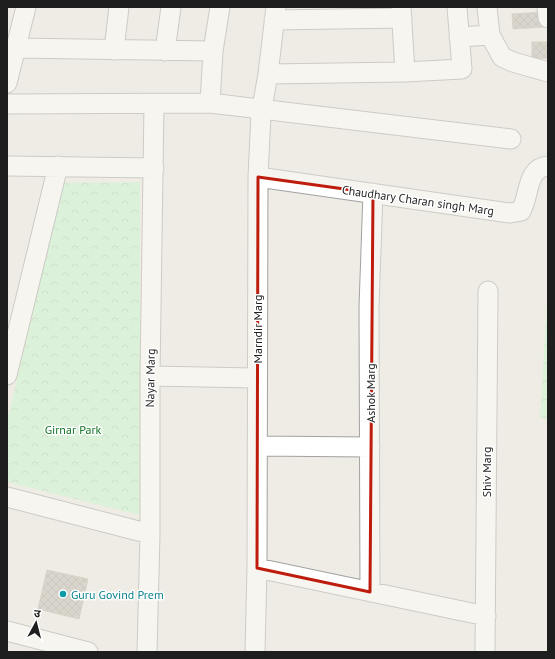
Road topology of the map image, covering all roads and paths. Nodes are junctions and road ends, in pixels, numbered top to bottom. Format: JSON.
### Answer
{"nodes":[{"id":1,"x":26,"y":7,"type":"edge"},
{"id":2,"x":119,"y":7,"type":"edge"},
{"id":3,"x":171,"y":7,"type":"edge"},
{"id":4,"x":220,"y":7,"type":"edge"},
{"id":5,"x":457,"y":7,"type":"edge"},
{"id":6,"x":487,"y":7,"type":"edge"},
{"id":7,"x":547,"y":7,"type":"edge"},
{"id":8,"x":401,"y":12,"type":"edge"},
{"id":9,"x":275,"y":13,"type":"edge"},
{"id":10,"x":331,"y":13,"type":"edge"},
{"id":11,"x":548,"y":18,"type":"edge"},
{"id":12,"x":490,"y":35,"type":"junction"},
{"id":13,"x":459,"y":37,"type":"junction"},
{"id":14,"x":16,"y":48,"type":"junction"},
{"id":15,"x":114,"y":50,"type":"junction"},
{"id":16,"x":165,"y":51,"type":"junction"},
{"id":17,"x":213,"y":51,"type":"junction"},
{"id":18,"x":406,"y":72,"type":"junction"},
{"id":19,"x":548,"y":72,"type":"edge"},
{"id":20,"x":268,"y":74,"type":"junction"},
{"id":21,"x":7,"y":83,"type":"edge"},
{"id":22,"x":210,"y":103,"type":"junction"},
{"id":23,"x":7,"y":104,"type":"edge"},
{"id":24,"x":154,"y":104,"type":"junction"},
{"id":25,"x":262,"y":109,"type":"junction"},
{"id":26,"x":511,"y":139,"type":"dead end"},
{"id":27,"x":7,"y":166,"type":"edge"},
{"id":28,"x":58,"y":166,"type":"junction"},
{"id":29,"x":548,"y":166,"type":"edge"},
{"id":30,"x":154,"y":168,"type":"junction"},
{"id":31,"x":258,"y":177,"type":"junction"},
{"id":32,"x":373,"y":193,"type":"junction"},
{"id":33,"x":488,"y":291,"type":"dead end"},
{"id":34,"x":7,"y":375,"type":"edge"},
{"id":35,"x":150,"y":376,"type":"junction"},
{"id":36,"x":257,"y":378,"type":"junction"},
{"id":37,"x":257,"y":446,"type":"junction"},
{"id":38,"x":370,"y":447,"type":"junction"},
{"id":39,"x":7,"y":497,"type":"edge"},
{"id":40,"x":150,"y":534,"type":"junction"},
{"id":41,"x":256,"y":568,"type":"junction"},
{"id":42,"x":370,"y":592,"type":"junction"},
{"id":43,"x":486,"y":616,"type":"junction"},
{"id":44,"x":7,"y":631,"type":"edge"},
{"id":45,"x":88,"y":652,"type":"edge"},
{"id":46,"x":146,"y":652,"type":"edge"},
{"id":47,"x":255,"y":652,"type":"edge"},
{"id":48,"x":485,"y":652,"type":"edge"}],
"edges":[{"from":1,"to":14,"type":"street"},
{"from":2,"to":15,"type":"street"},
{"from":3,"to":16,"type":"street"},
{"from":4,"to":17,"type":"street"},
{"from":5,"to":13,"type":"street"},
{"from":6,"to":12,"type":"street"},
{"from":7,"to":11,"type":"street"},
{"from":8,"to":10,"type":"street"},
{"from":8,"to":18,"type":"street"},
{"from":9,"to":10,"type":"street"},
{"from":9,"to":20,"type":"street","name":"Marndir Marg"},
{"from":12,"to":13,"type":"street"},
{"from":12,"to":19,"type":"street"},
{"from":13,"to":18,"type":"street"},
{"from":14,"to":15,"type":"street"},
{"from":14,"to":21,"type":"street"},
{"from":15,"to":16,"type":"street"},
{"from":16,"to":17,"type":"street"},
{"from":17,"to":22,"type":"street"},
{"from":18,"to":20,"type":"street"},
{"from":20,"to":25,"type":"street","name":"Marndir Marg"},
{"from":22,"to":24,"type":"street"},
{"from":22,"to":25,"type":"street"},
{"from":23,"to":24,"type":"street"},
{"from":24,"to":30,"type":"street","name":"Nayar Marg"},
{"from":25,"to":26,"type":"street"},
{"from":25,"to":31,"type":"street","name":"Marndir Marg"},
{"from":27,"to":28,"type":"street"},
{"from":28,"to":30,"type":"street"},
{"from":28,"to":34,"type":"street"},
{"from":29,"to":32,"type":"street","name":"Chaudhary Charan singh Marg"},
{"from":30,"to":35,"type":"street","name":"Nayar Marg"},
{"from":31,"to":32,"type":"street","name":"Chaudhary Charan singh Marg"},
{"from":31,"to":36,"type":"street","name":"Marndir Marg"},
{"from":32,"to":38,"type":"street","name":"Ashok Marg"},
{"from":33,"to":43,"type":"street","name":"Shiv Marg"},
{"from":35,"to":36,"type":"street"},
{"from":35,"to":40,"type":"street","name":"Nayar Marg"},
{"from":36,"to":37,"type":"street","name":"Marndir Marg"},
{"from":37,"to":38,"type":"street"},
{"from":37,"to":41,"type":"street","name":"Marndir Marg"},
{"from":38,"to":42,"type":"street","name":"Ashok Marg"},
{"from":39,"to":40,"type":"street"},
{"from":40,"to":46,"type":"street","name":"Nayar Marg"},
{"from":41,"to":42,"type":"street"},
{"from":41,"to":47,"type":"street","name":"Marndir Marg"},
{"from":42,"to":43,"type":"street"},
{"from":43,"to":48,"type":"street","name":"Shiv Marg"},
{"from":44,"to":45,"type":"street"}]}
